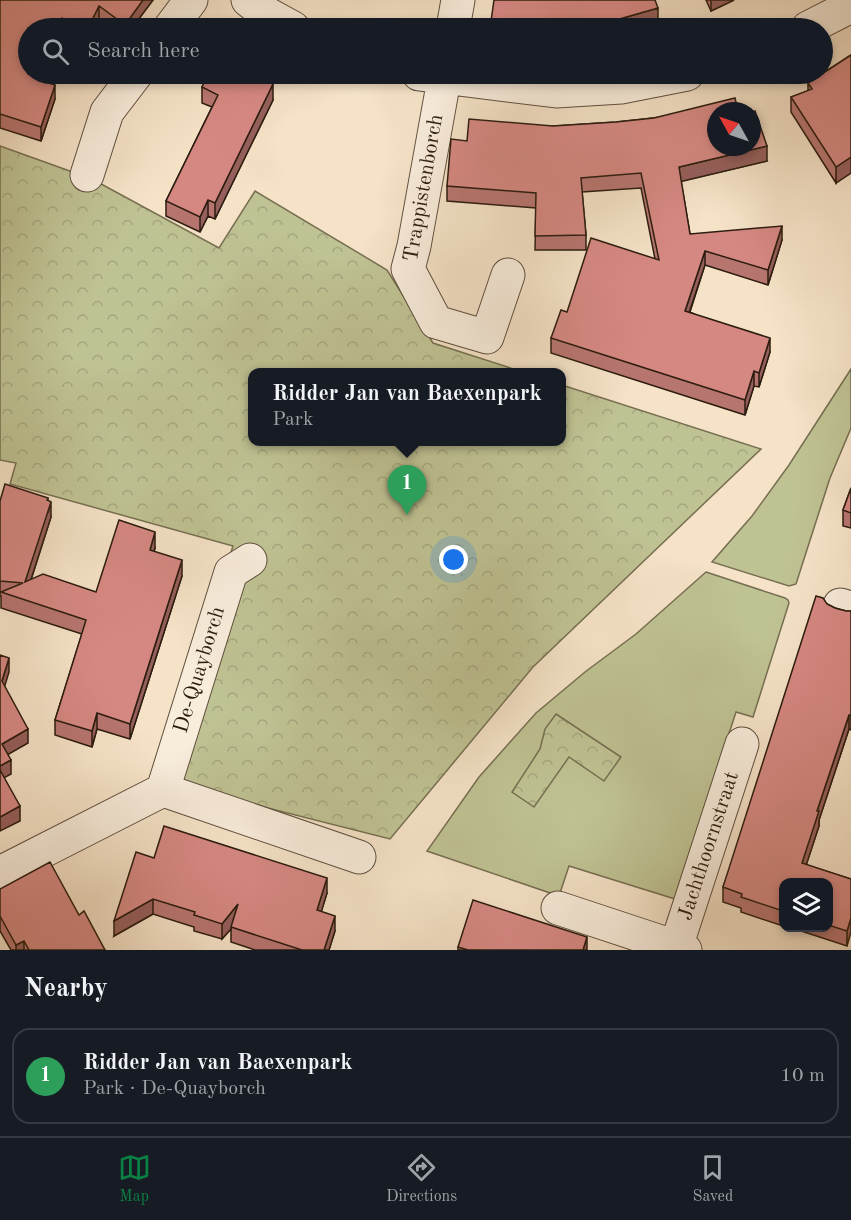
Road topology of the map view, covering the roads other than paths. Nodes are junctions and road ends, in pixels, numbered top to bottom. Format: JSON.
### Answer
{"nodes":[{"id":1,"x":191,"y":0,"type":"edge"},
{"id":2,"x":248,"y":0,"type":"edge"},
{"id":3,"x":458,"y":0,"type":"edge"},
{"id":4,"x":851,"y":6,"type":"edge"},
{"id":5,"x":178,"y":18,"type":"edge"},
{"id":6,"x":275,"y":18,"type":"edge"},
{"id":7,"x":455,"y":18,"type":"edge"},
{"id":8,"x":807,"y":18,"type":"edge"},
{"id":9,"x":128,"y":84,"type":"edge"},
{"id":10,"x":435,"y":84,"type":"edge"},
{"id":11,"x":504,"y":84,"type":"edge"},
{"id":12,"x":636,"y":84,"type":"edge"},
{"id":13,"x":87,"y":175,"type":"dead end"},
{"id":14,"x":508,"y":275,"type":"dead end"},
{"id":15,"x":250,"y":560,"type":"dead end"},
{"id":16,"x":742,"y":744,"type":"dead end"},
{"id":17,"x":163,"y":790,"type":"junction"},
{"id":18,"x":359,"y":857,"type":"dead end"},
{"id":19,"x":0,"y":873,"type":"edge"},
{"id":20,"x":558,"y":908,"type":"dead end"},
{"id":21,"x":681,"y":949,"type":"edge"}],
"edges":[{"from":1,"to":5,"type":"street"},
{"from":2,"to":6,"type":"street"},
{"from":3,"to":7,"type":"street"},
{"from":4,"to":8,"type":"street"},
{"from":9,"to":13,"type":"street"},
{"from":10,"to":14,"type":"street","name":"Trappistenborch"},
{"from":11,"to":12,"type":"street"},
{"from":15,"to":17,"type":"street","name":"De-Quayborch"},
{"from":16,"to":21,"type":"street","name":"Jachthoornstraat"},
{"from":17,"to":18,"type":"street"},
{"from":17,"to":19,"type":"street"},
{"from":20,"to":21,"type":"street","name":"Jachthoornstraat"}]}
